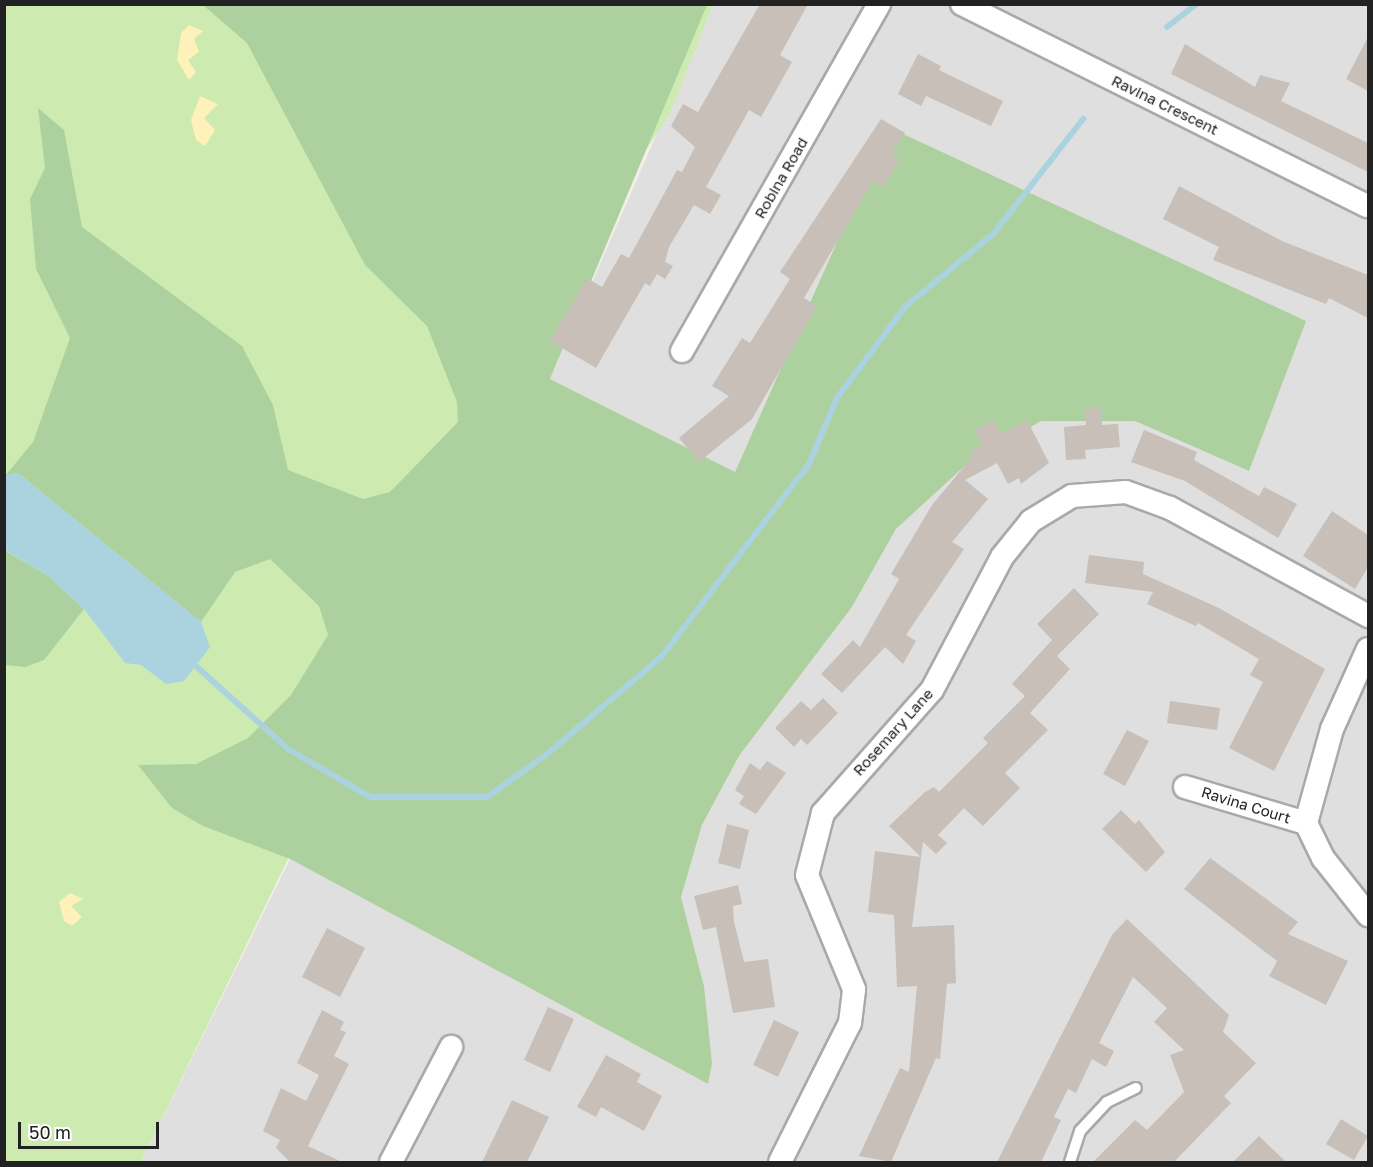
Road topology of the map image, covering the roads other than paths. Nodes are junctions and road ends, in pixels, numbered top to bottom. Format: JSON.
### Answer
{"nodes":[{"id":1,"x":879,"y":4,"type":"edge"},
{"id":2,"x":962,"y":4,"type":"edge"},
{"id":3,"x":1368,"y":206,"type":"edge"},
{"id":4,"x":682,"y":351,"type":"dead end"},
{"id":5,"x":1368,"y":616,"type":"edge"},
{"id":6,"x":1368,"y":649,"type":"edge"},
{"id":7,"x":1185,"y":787,"type":"dead end"},
{"id":8,"x":1306,"y":823,"type":"junction"},
{"id":9,"x":1368,"y":915,"type":"edge"},
{"id":10,"x":451,"y":1047,"type":"dead end"},
{"id":11,"x":1136,"y":1088,"type":"dead end"},
{"id":12,"x":391,"y":1162,"type":"edge"},
{"id":13,"x":780,"y":1162,"type":"edge"},
{"id":14,"x":1070,"y":1162,"type":"edge"}],
"edges":[{"from":1,"to":4,"type":"street","name":"Robina Road"},
{"from":2,"to":3,"type":"street","name":"Ravina Crescent"},
{"from":5,"to":13,"type":"street","name":"Rosemary Lane"},
{"from":6,"to":8,"type":"street"},
{"from":7,"to":8,"type":"street","name":"Ravina Court"},
{"from":8,"to":9,"type":"street"},
{"from":10,"to":12,"type":"street"},
{"from":11,"to":14,"type":"lane"}]}
